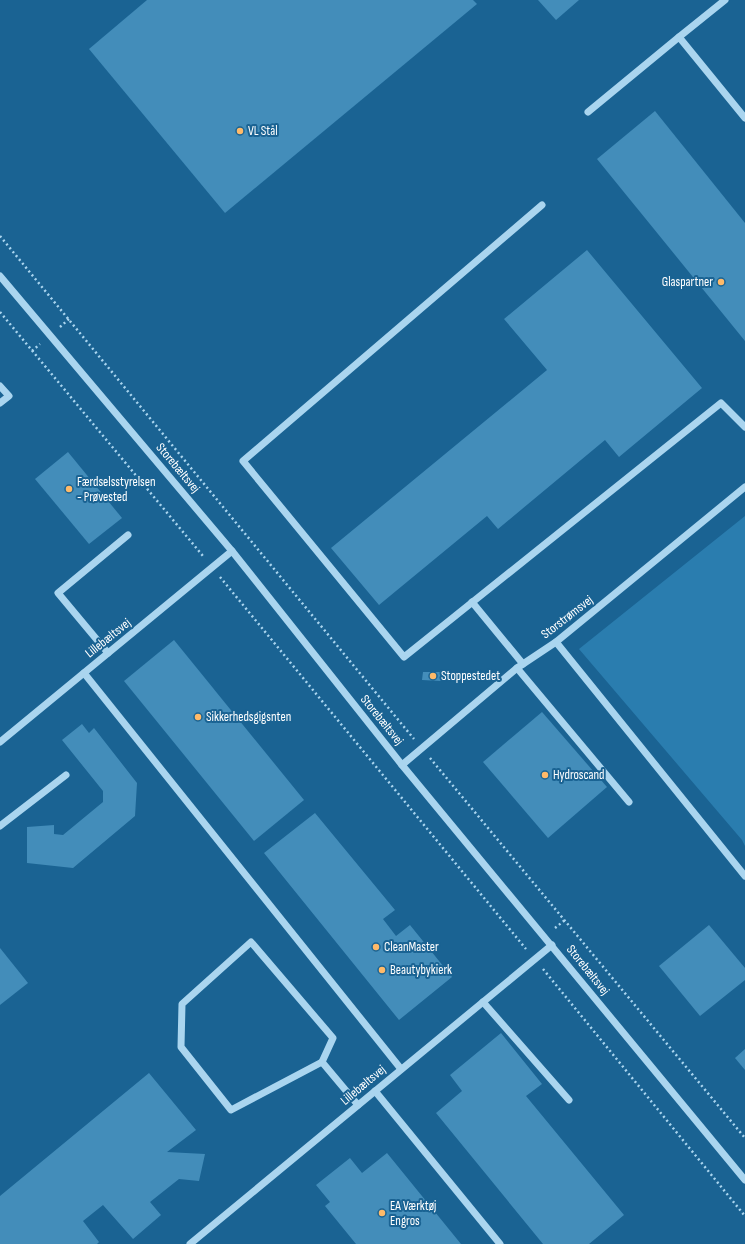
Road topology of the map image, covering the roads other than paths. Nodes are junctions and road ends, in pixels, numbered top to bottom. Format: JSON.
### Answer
{"nodes":[{"id":1,"x":725,"y":0,"type":"edge"},
{"id":2,"x":679,"y":37,"type":"junction"},
{"id":3,"x":588,"y":112,"type":"dead end"},
{"id":4,"x":745,"y":118,"type":"edge"},
{"id":5,"x":542,"y":206,"type":"dead end"},
{"id":6,"x":0,"y":276,"type":"edge"},
{"id":7,"x":0,"y":386,"type":"edge"},
{"id":8,"x":0,"y":403,"type":"edge"},
{"id":9,"x":745,"y":427,"type":"edge"},
{"id":10,"x":745,"y":487,"type":"edge"},
{"id":11,"x":128,"y":535,"type":"dead end"},
{"id":12,"x":232,"y":551,"type":"junction"},
{"id":13,"x":472,"y":602,"type":"junction"},
{"id":14,"x":556,"y":642,"type":"junction"},
{"id":15,"x":108,"y":653,"type":"junction"},
{"id":16,"x":520,"y":666,"type":"junction"},
{"id":17,"x":84,"y":673,"type":"junction"},
{"id":18,"x":0,"y":742,"type":"edge"},
{"id":19,"x":402,"y":765,"type":"junction"},
{"id":20,"x":66,"y":775,"type":"dead end"},
{"id":21,"x":629,"y":802,"type":"dead end"},
{"id":22,"x":0,"y":826,"type":"edge"},
{"id":23,"x":745,"y":876,"type":"edge"},
{"id":24,"x":552,"y":945,"type":"junction"},
{"id":25,"x":483,"y":1002,"type":"junction"},
{"id":26,"x":322,"y":1062,"type":"junction"},
{"id":27,"x":401,"y":1069,"type":"junction"},
{"id":28,"x":376,"y":1091,"type":"junction"},
{"id":29,"x":569,"y":1100,"type":"dead end"},
{"id":30,"x":358,"y":1105,"type":"junction"},
{"id":31,"x":745,"y":1180,"type":"edge"},
{"id":32,"x":190,"y":1244,"type":"edge"},
{"id":33,"x":500,"y":1244,"type":"edge"}],
"edges":[{"from":1,"to":2,"type":"street"},
{"from":2,"to":3,"type":"street"},
{"from":2,"to":4,"type":"street"},
{"from":5,"to":13,"type":"street"},
{"from":6,"to":12,"type":"street","name":"Storebæltsvej"},
{"from":7,"to":8,"type":"street"},
{"from":9,"to":13,"type":"street"},
{"from":10,"to":14,"type":"street","name":"Storstrømsvej"},
{"from":11,"to":15,"type":"street"},
{"from":12,"to":15,"type":"street","name":"Lillebæltsvej"},
{"from":12,"to":19,"type":"street","name":"Storebæltsvej"},
{"from":13,"to":16,"type":"street"},
{"from":14,"to":16,"type":"street","name":"Storstrømsvej"},
{"from":14,"to":23,"type":"street"},
{"from":15,"to":17,"type":"street","name":"Lillebæltsvej"},
{"from":16,"to":19,"type":"street","name":"Storstrømsvej"},
{"from":16,"to":21,"type":"street"},
{"from":17,"to":18,"type":"street","name":"Lillebæltsvej"},
{"from":17,"to":27,"type":"street"},
{"from":19,"to":24,"type":"street","name":"Storebæltsvej"},
{"from":20,"to":22,"type":"street"},
{"from":24,"to":25,"type":"street","name":"Lillebæltsvej"},
{"from":24,"to":31,"type":"street","name":"Storebæltsvej"},
{"from":25,"to":27,"type":"street","name":"Lillebæltsvej"},
{"from":25,"to":29,"type":"street"},
{"from":26,"to":26,"type":"street"},
{"from":26,"to":30,"type":"street"},
{"from":27,"to":28,"type":"street","name":"Lillebæltsvej"},
{"from":28,"to":30,"type":"street","name":"Lillebæltsvej"},
{"from":28,"to":33,"type":"street"},
{"from":30,"to":32,"type":"street","name":"Lillebæltsvej"}]}
